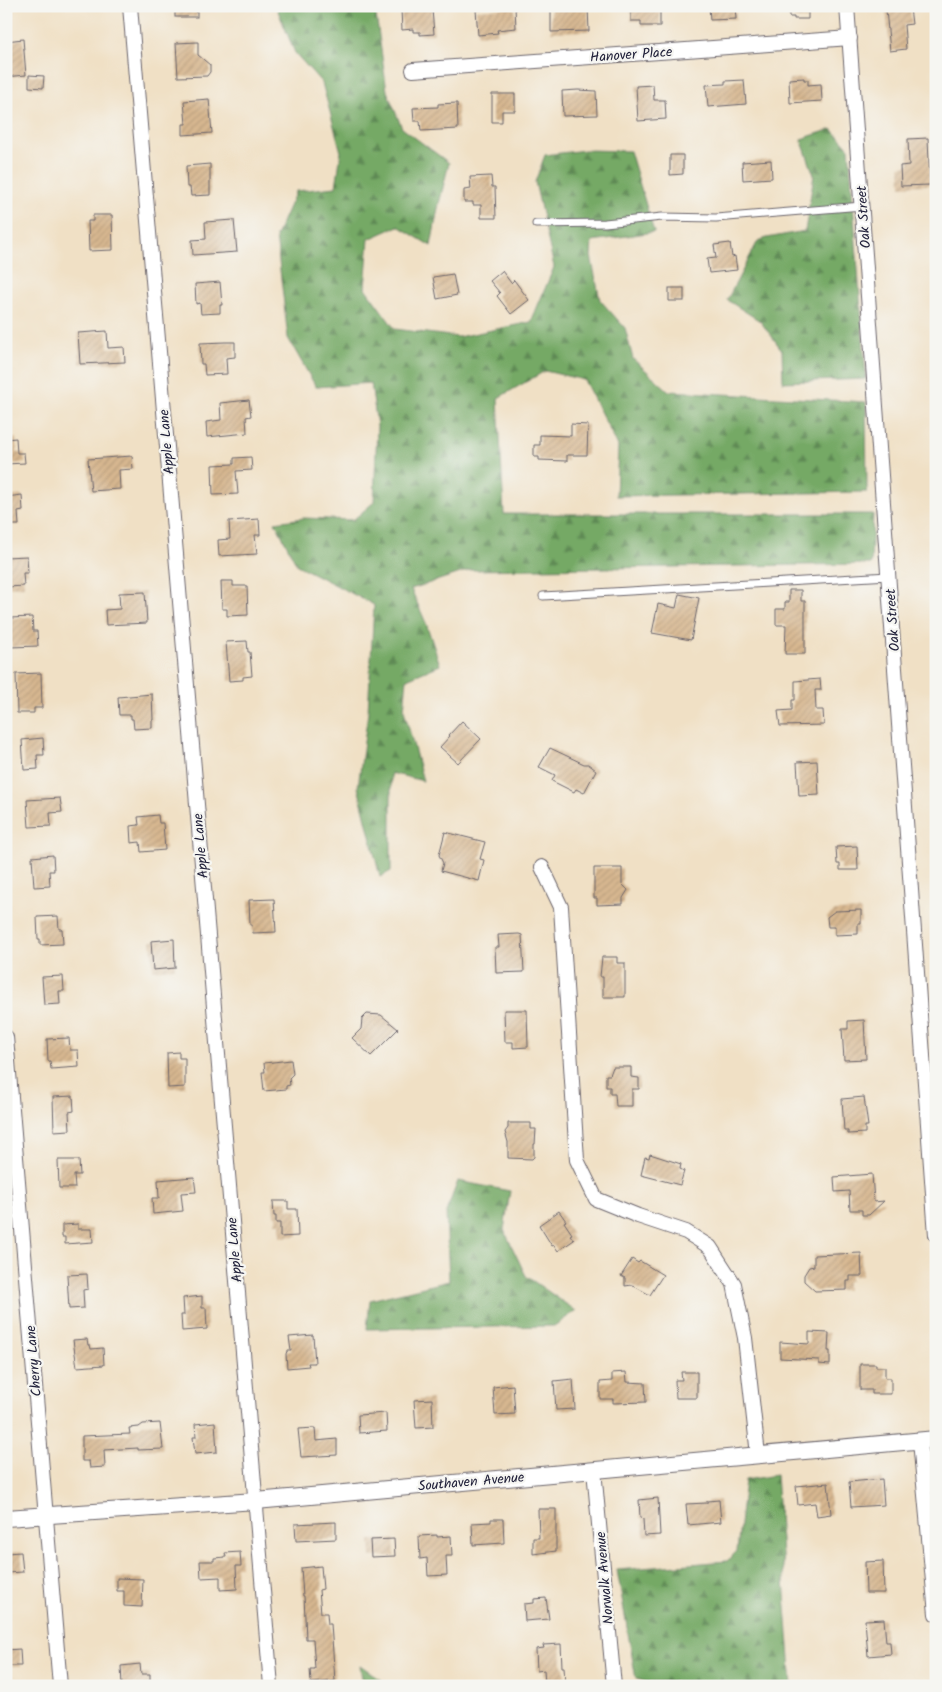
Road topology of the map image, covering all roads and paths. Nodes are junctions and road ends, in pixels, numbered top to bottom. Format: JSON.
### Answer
{"nodes":[{"id":1,"x":130,"y":6,"type":"edge"},
{"id":2,"x":847,"y":6,"type":"edge"},
{"id":3,"x":850,"y":38,"type":"junction"},
{"id":4,"x":412,"y":70,"type":"dead end"},
{"id":5,"x":862,"y":206,"type":"junction"},
{"id":6,"x":536,"y":224,"type":"dead end"},
{"id":7,"x":888,"y":576,"type":"junction"},
{"id":8,"x":543,"y":596,"type":"dead end"},
{"id":9,"x":542,"y":867,"type":"dead end"},
{"id":10,"x":6,"y":1037,"type":"edge"},
{"id":11,"x":936,"y":1235,"type":"edge"},
{"id":12,"x":928,"y":1440,"type":"edge"},
{"id":13,"x":758,"y":1454,"type":"junction"},
{"id":14,"x":594,"y":1470,"type":"junction"},
{"id":15,"x":256,"y":1501,"type":"junction"},
{"id":16,"x":46,"y":1514,"type":"junction"},
{"id":17,"x":6,"y":1518,"type":"edge"},
{"id":18,"x":936,"y":1614,"type":"edge"},
{"id":19,"x":60,"y":1686,"type":"edge"},
{"id":20,"x":271,"y":1686,"type":"edge"},
{"id":21,"x":614,"y":1686,"type":"edge"}],
"edges":[{"from":1,"to":15,"type":"street","name":"Apple Lane"},
{"from":2,"to":3,"type":"street","name":"Oak Street"},
{"from":3,"to":4,"type":"street","name":"Hanover Place"},
{"from":3,"to":5,"type":"street","name":"Oak Street"},
{"from":5,"to":6,"type":"lane"},
{"from":5,"to":7,"type":"street","name":"Oak Street"},
{"from":7,"to":8,"type":"lane"},
{"from":7,"to":11,"type":"street","name":"Oak Street"},
{"from":9,"to":13,"type":"street"},
{"from":10,"to":16,"type":"street","name":"Cherry Lane"},
{"from":12,"to":13,"type":"street","name":"Southaven Avenue"},
{"from":12,"to":18,"type":"street"},
{"from":13,"to":14,"type":"street","name":"Southaven Avenue"},
{"from":14,"to":15,"type":"street","name":"Southaven Avenue"},
{"from":14,"to":21,"type":"street","name":"Norwalk Avenue"},
{"from":15,"to":16,"type":"street","name":"Southaven Avenue"},
{"from":15,"to":20,"type":"street","name":"Apple Lane"},
{"from":16,"to":17,"type":"street","name":"Southaven Avenue"},
{"from":16,"to":19,"type":"street","name":"Cherry Lane"}]}
